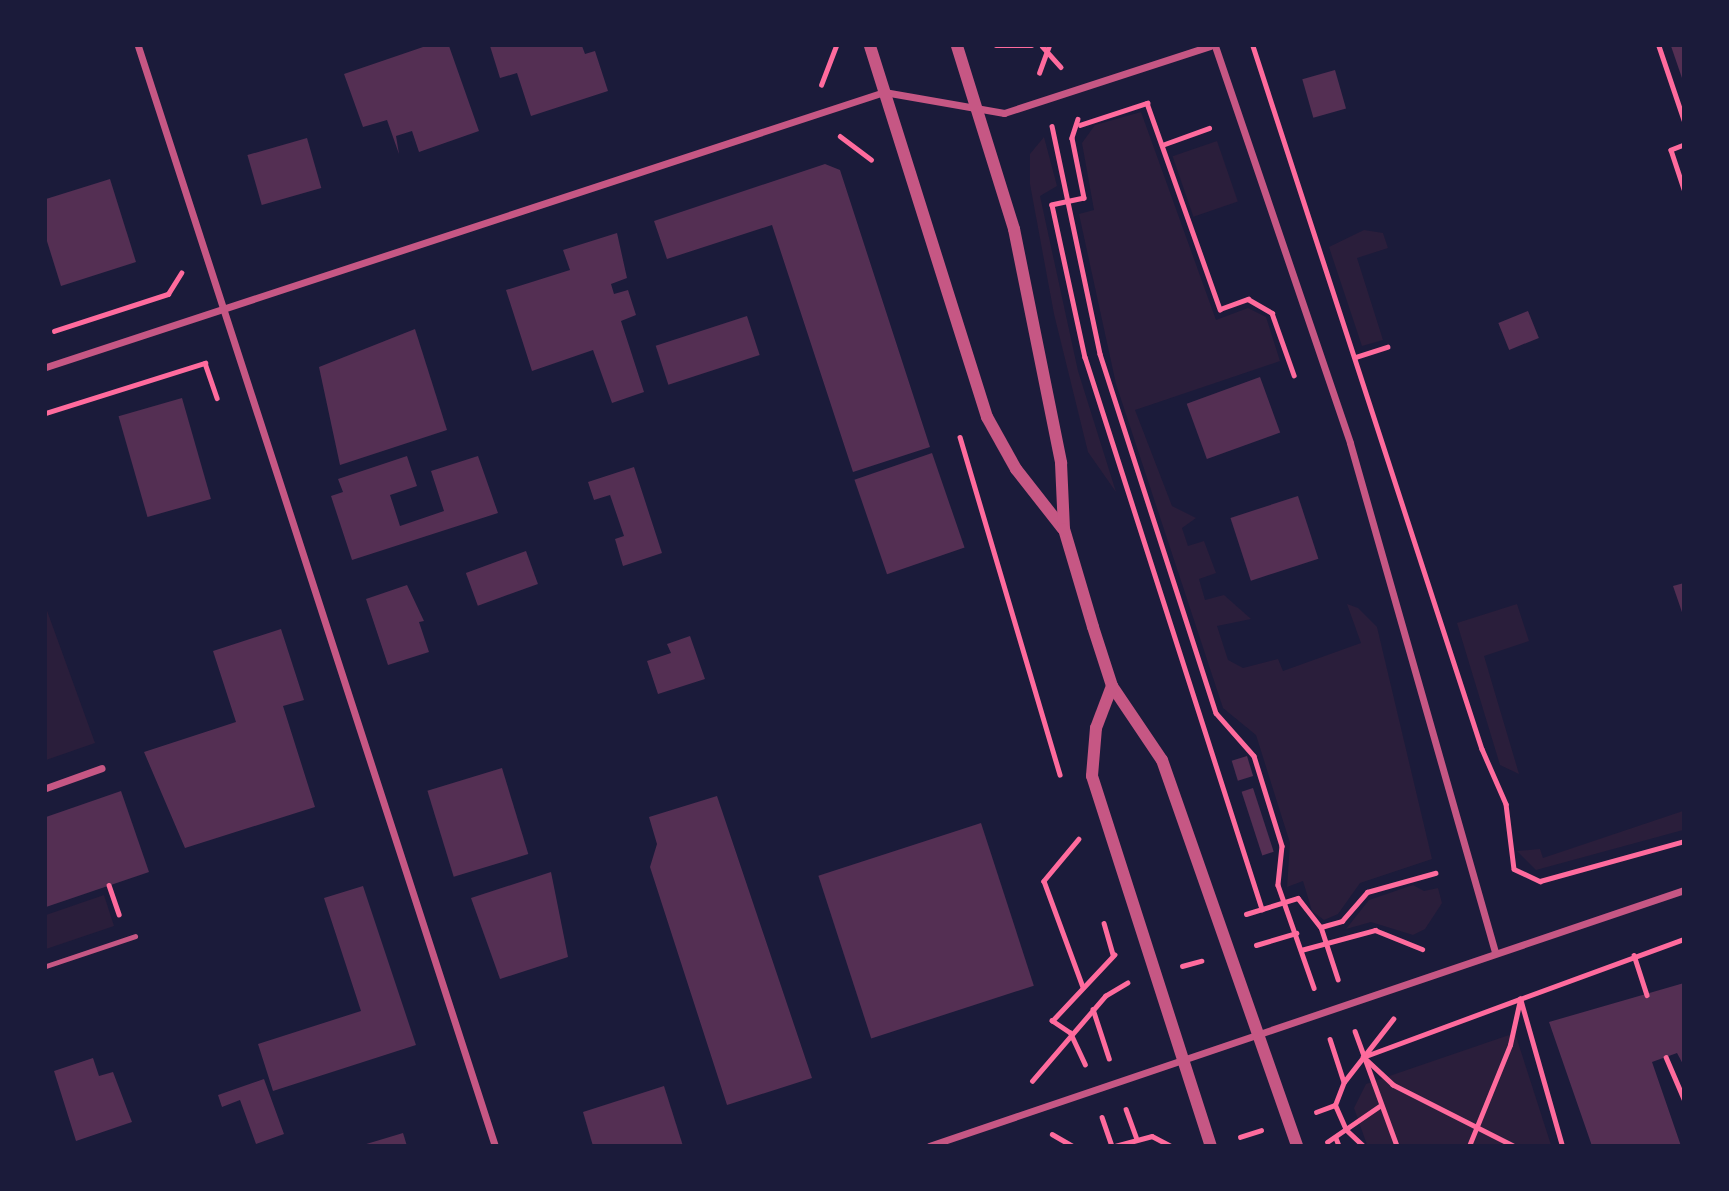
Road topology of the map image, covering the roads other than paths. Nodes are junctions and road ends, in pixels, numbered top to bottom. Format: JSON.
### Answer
{"nodes":[{"id":1,"x":138,"y":46,"type":"edge"},
{"id":2,"x":870,"y":46,"type":"edge"},
{"id":3,"x":957,"y":46,"type":"edge"},
{"id":4,"x":1212,"y":46,"type":"edge"},
{"id":5,"x":884,"y":92,"type":"junction"},
{"id":6,"x":979,"y":113,"type":"junction"},
{"id":7,"x":222,"y":310,"type":"junction"},
{"id":8,"x":46,"y":367,"type":"edge"},
{"id":9,"x":1064,"y":529,"type":"junction"},
{"id":10,"x":1112,"y":686,"type":"junction"},
{"id":11,"x":102,"y":768,"type":"dead end"},
{"id":12,"x":46,"y":788,"type":"edge"},
{"id":13,"x":1684,"y":890,"type":"edge"},
{"id":14,"x":135,"y":936,"type":"dead end"},
{"id":15,"x":1495,"y":952,"type":"junction"},
{"id":16,"x":46,"y":966,"type":"edge"},
{"id":17,"x":1258,"y":1034,"type":"junction"},
{"id":18,"x":1181,"y":1063,"type":"junction"},
{"id":19,"x":495,"y":1146,"type":"edge"},
{"id":20,"x":929,"y":1146,"type":"edge"},
{"id":21,"x":1211,"y":1146,"type":"edge"},
{"id":22,"x":1297,"y":1146,"type":"edge"}],
"edges":[{"from":1,"to":7,"type":"street"},
{"from":2,"to":5,"type":"street"},
{"from":3,"to":6,"type":"street"},
{"from":4,"to":6,"type":"street"},
{"from":4,"to":15,"type":"street"},
{"from":5,"to":6,"type":"street"},
{"from":5,"to":7,"type":"street"},
{"from":5,"to":9,"type":"street"},
{"from":6,"to":9,"type":"street"},
{"from":7,"to":8,"type":"street"},
{"from":7,"to":19,"type":"street"},
{"from":9,"to":10,"type":"street"},
{"from":10,"to":17,"type":"street"},
{"from":10,"to":18,"type":"street"},
{"from":11,"to":12,"type":"street"},
{"from":13,"to":15,"type":"street"},
{"from":14,"to":16,"type":"lane"},
{"from":15,"to":17,"type":"street"},
{"from":17,"to":18,"type":"street"},
{"from":17,"to":22,"type":"street"},
{"from":18,"to":20,"type":"street"},
{"from":18,"to":21,"type":"street"}]}
